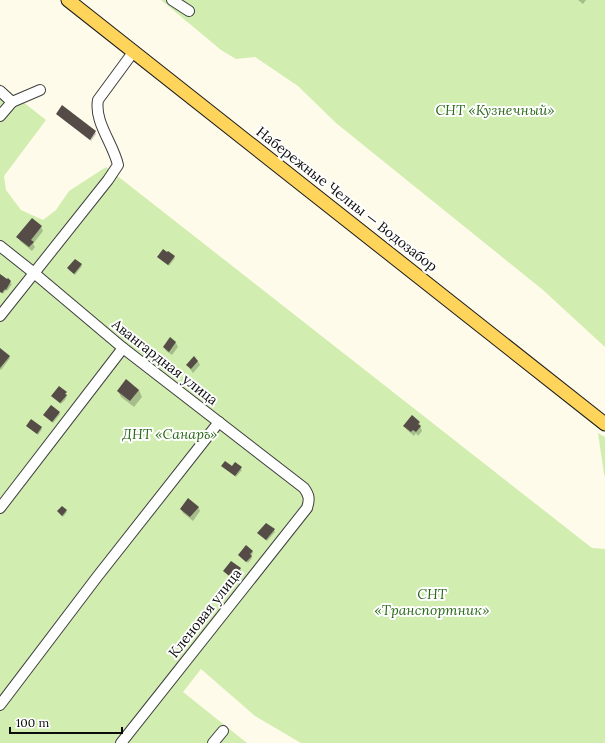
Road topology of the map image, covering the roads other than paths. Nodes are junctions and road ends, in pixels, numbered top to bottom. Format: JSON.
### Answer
{"nodes":[{"id":1,"x":68,"y":0,"type":"edge"},
{"id":2,"x":172,"y":0,"type":"edge"},
{"id":3,"x":189,"y":11,"type":"dead end"},
{"id":4,"x":134,"y":51,"type":"junction"},
{"id":5,"x":40,"y":90,"type":"dead end"},
{"id":6,"x":0,"y":91,"type":"edge"},
{"id":7,"x":12,"y":102,"type":"junction"},
{"id":8,"x":0,"y":116,"type":"edge"},
{"id":9,"x":0,"y":246,"type":"edge"},
{"id":10,"x":34,"y":273,"type":"junction"},
{"id":11,"x":0,"y":316,"type":"edge"},
{"id":12,"x":124,"y":348,"type":"junction"},
{"id":13,"x":219,"y":422,"type":"junction"},
{"id":14,"x":605,"y":424,"type":"edge"},
{"id":15,"x":309,"y":500,"type":"joint"},
{"id":16,"x":0,"y":508,"type":"edge"},
{"id":17,"x":0,"y":705,"type":"edge"},
{"id":18,"x":222,"y":731,"type":"dead end"},
{"id":19,"x":121,"y":743,"type":"edge"},
{"id":20,"x":213,"y":743,"type":"edge"}],
"edges":[{"from":1,"to":4,"type":"main road","name":"Набережные Челны — Водозабор"},
{"from":2,"to":3,"type":"street"},
{"from":4,"to":10,"type":"street"},
{"from":4,"to":14,"type":"main road","name":"Набережные Челны — Водозабор"},
{"from":5,"to":7,"type":"street"},
{"from":6,"to":7,"type":"street"},
{"from":7,"to":8,"type":"street"},
{"from":9,"to":10,"type":"street","name":"Авангардная улица"},
{"from":10,"to":11,"type":"street"},
{"from":10,"to":12,"type":"street","name":"Авангардная улица"},
{"from":12,"to":13,"type":"street","name":"Авангардная улица"},
{"from":12,"to":16,"type":"street"},
{"from":13,"to":15,"type":"street","name":"Авангардная улица"},
{"from":13,"to":17,"type":"street"},
{"from":15,"to":19,"type":"street","name":"Кленовая улица"},
{"from":18,"to":20,"type":"street"}]}
